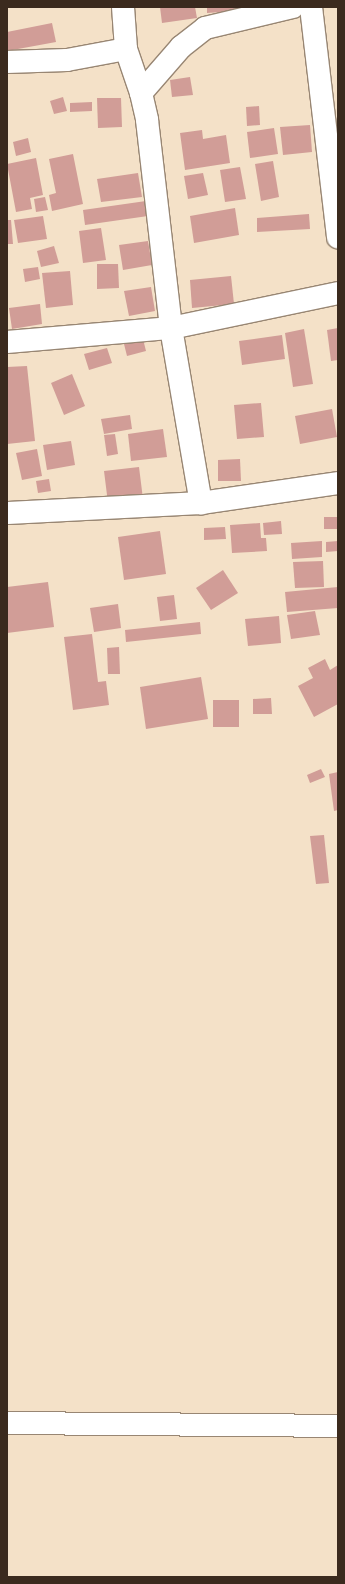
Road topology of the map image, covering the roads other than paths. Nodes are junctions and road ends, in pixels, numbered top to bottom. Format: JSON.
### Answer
{"nodes":[{"id":1,"x":123,"y":7,"type":"edge"},
{"id":2,"x":293,"y":7,"type":"edge"},
{"id":3,"x":311,"y":7,"type":"edge"},
{"id":4,"x":126,"y":49,"type":"junction"},
{"id":5,"x":7,"y":62,"type":"edge"},
{"id":6,"x":141,"y":93,"type":"junction"},
{"id":7,"x":338,"y":237,"type":"edge"},
{"id":8,"x":338,"y":294,"type":"edge"},
{"id":9,"x":171,"y":328,"type":"junction"},
{"id":10,"x":7,"y":342,"type":"edge"},
{"id":11,"x":338,"y":483,"type":"edge"},
{"id":12,"x":201,"y":503,"type":"junction"},
{"id":13,"x":8,"y":513,"type":"dead end"},
{"id":14,"x":7,"y":1423,"type":"edge"},
{"id":15,"x":338,"y":1426,"type":"edge"}],
"edges":[{"from":1,"to":4,"type":"street"},
{"from":2,"to":6,"type":"street"},
{"from":3,"to":7,"type":"street"},
{"from":4,"to":5,"type":"street"},
{"from":4,"to":6,"type":"street"},
{"from":6,"to":9,"type":"street"},
{"from":8,"to":9,"type":"street"},
{"from":9,"to":10,"type":"street"},
{"from":9,"to":12,"type":"street"},
{"from":11,"to":12,"type":"street"},
{"from":12,"to":13,"type":"street"},
{"from":14,"to":15,"type":"street"}]}
